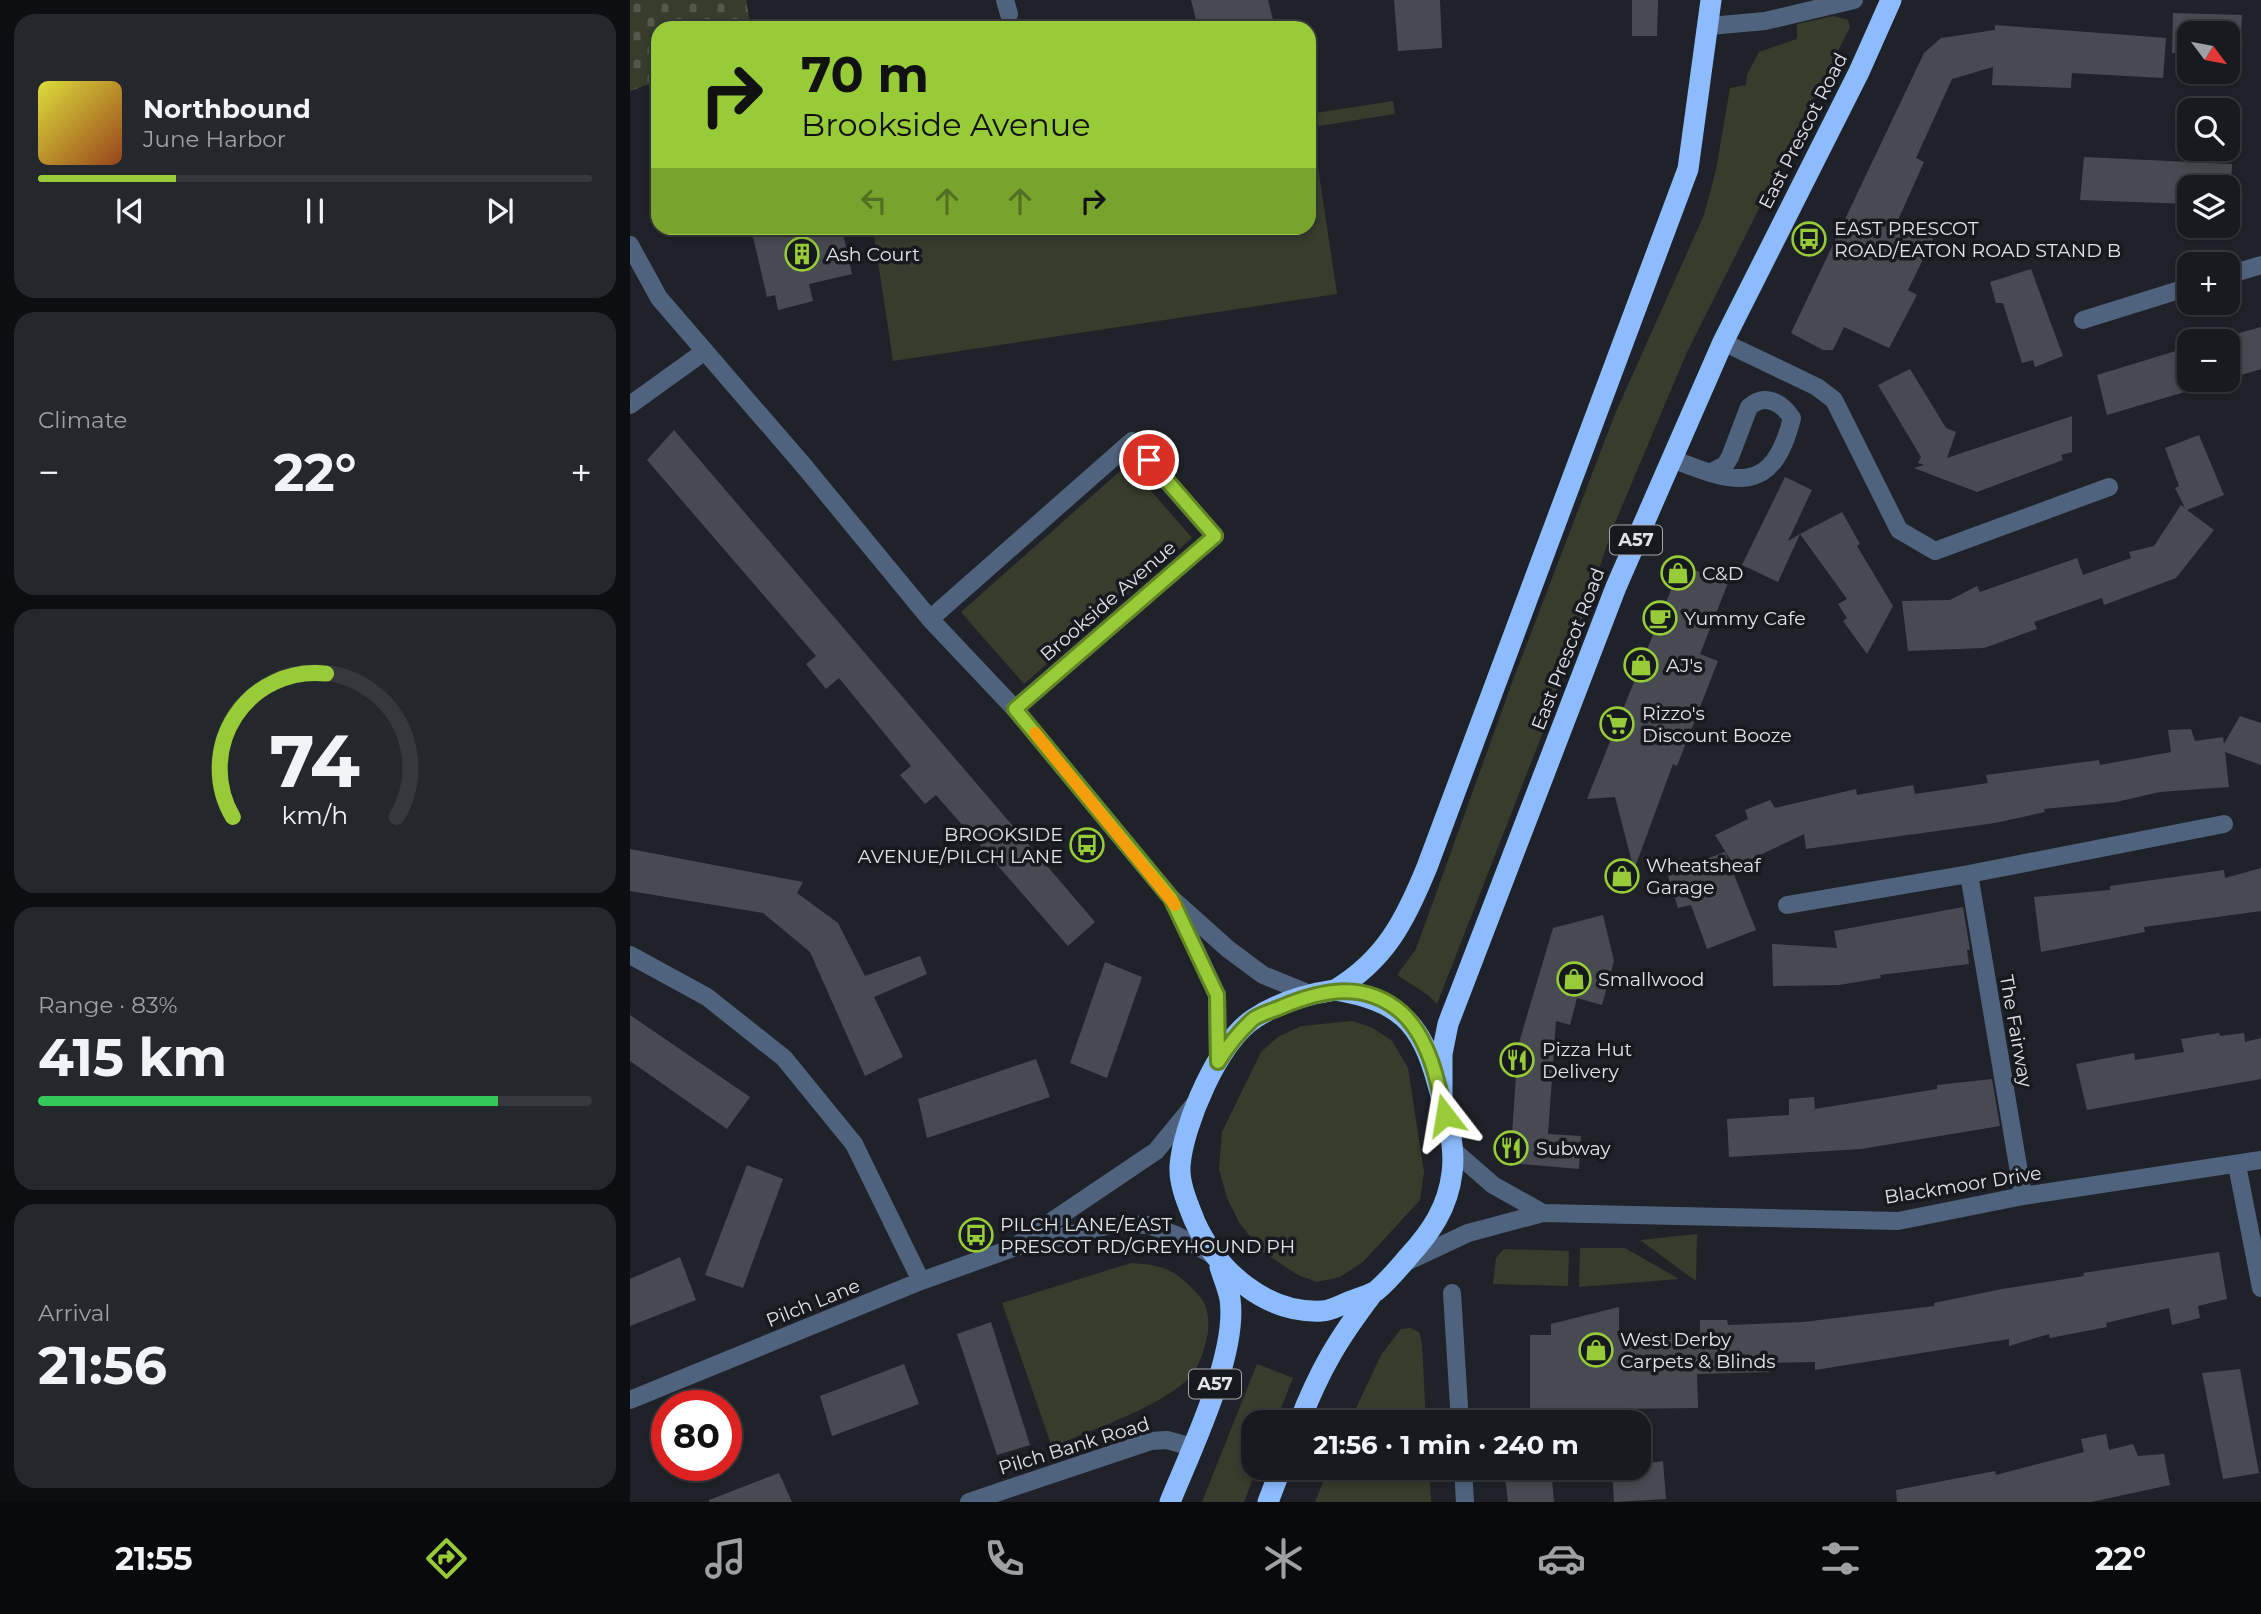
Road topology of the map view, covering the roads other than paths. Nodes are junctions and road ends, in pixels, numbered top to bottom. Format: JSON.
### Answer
{"nodes":[{"id":1,"x":1711,"y":0,"type":"edge"},
{"id":2,"x":1854,"y":0,"type":"edge"},
{"id":3,"x":1891,"y":0,"type":"edge"},
{"id":4,"x":1710,"y":26,"type":"junction"},
{"id":5,"x":630,"y":245,"type":"edge"},
{"id":6,"x":2261,"y":265,"type":"edge"},
{"id":7,"x":2240,"y":271,"type":"edge"},
{"id":8,"x":2177,"y":291,"type":"edge"},
{"id":9,"x":2083,"y":320,"type":"dead end"},
{"id":10,"x":1723,"y":342,"type":"junction"},
{"id":11,"x":705,"y":351,"type":"junction"},
{"id":12,"x":630,"y":405,"type":"edge"},
{"id":13,"x":1672,"y":458,"type":"junction"},
{"id":14,"x":1710,"y":473,"type":"junction"},
{"id":15,"x":2109,"y":487,"type":"dead end"},
{"id":16,"x":930,"y":619,"type":"junction"},
{"id":17,"x":1015,"y":709,"type":"junction"},
{"id":18,"x":2224,"y":824,"type":"dead end"},
{"id":19,"x":1969,"y":874,"type":"junction"},
{"id":20,"x":1171,"y":898,"type":"junction"},
{"id":21,"x":1787,"y":905,"type":"dead end"},
{"id":22,"x":630,"y":955,"type":"edge"},
{"id":23,"x":1335,"y":989,"type":"junction"},
{"id":24,"x":1310,"y":994,"type":"junction"},
{"id":25,"x":1218,"y":1062,"type":"junction"},
{"id":26,"x":1200,"y":1097,"type":"junction"},
{"id":27,"x":1442,"y":1101,"type":"junction"},
{"id":28,"x":1453,"y":1150,"type":"junction"},
{"id":29,"x":2261,"y":1160,"type":"edge"},
{"id":30,"x":2237,"y":1166,"type":"junction"},
{"id":31,"x":2023,"y":1196,"type":"junction"},
{"id":32,"x":1543,"y":1213,"type":"junction"},
{"id":33,"x":1013,"y":1248,"type":"junction"},
{"id":34,"x":1217,"y":1259,"type":"junction"},
{"id":35,"x":1402,"y":1264,"type":"junction"},
{"id":36,"x":921,"y":1281,"type":"junction"},
{"id":37,"x":2261,"y":1288,"type":"edge"},
{"id":38,"x":1374,"y":1292,"type":"junction"},
{"id":39,"x":1451,"y":1293,"type":"dead end"},
{"id":40,"x":630,"y":1400,"type":"edge"},
{"id":41,"x":1304,"y":1410,"type":"edge"},
{"id":42,"x":1459,"y":1410,"type":"edge"},
{"id":43,"x":1192,"y":1447,"type":"junction"},
{"id":44,"x":1276,"y":1480,"type":"edge"},
{"id":45,"x":1464,"y":1480,"type":"edge"},
{"id":46,"x":970,"y":1502,"type":"edge"},
{"id":47,"x":1170,"y":1502,"type":"edge"},
{"id":48,"x":1268,"y":1502,"type":"edge"},
{"id":49,"x":1465,"y":1502,"type":"edge"}],
"edges":[{"from":1,"to":4,"type":"highway","number":"A57"},
{"from":2,"to":4,"type":"street"},
{"from":3,"to":10,"type":"highway","name":"East Prescot Road","number":"A57"},
{"from":4,"to":23,"type":"highway","number":"A57"},
{"from":5,"to":11,"type":"street"},
{"from":6,"to":7,"type":"street"},
{"from":8,"to":9,"type":"street"},
{"from":10,"to":13,"type":"highway","name":"East Prescot Road","number":"A57"},
{"from":10,"to":15,"type":"street"},
{"from":11,"to":12,"type":"street"},
{"from":11,"to":16,"type":"street"},
{"from":13,"to":14,"type":"street"},
{"from":13,"to":27,"type":"highway","name":"East Prescot Road","number":"A57"},
{"from":14,"to":14,"type":"street"},
{"from":16,"to":17,"type":"street"},
{"from":16,"to":17,"type":"street","name":"Brookside Avenue"},
{"from":17,"to":20,"type":"street"},
{"from":18,"to":19,"type":"street"},
{"from":19,"to":21,"type":"street"},
{"from":19,"to":31,"type":"street","name":"The Fairway"},
{"from":20,"to":24,"type":"street"},
{"from":20,"to":25,"type":"street"},
{"from":22,"to":36,"type":"street"},
{"from":23,"to":24,"type":"highway","number":"A57"},
{"from":23,"to":27,"type":"highway","number":"A57"},
{"from":24,"to":25,"type":"highway","number":"A57"},
{"from":25,"to":26,"type":"highway","number":"A57"},
{"from":26,"to":33,"type":"street","name":"Pilch Lane"},
{"from":26,"to":34,"type":"highway","number":"A57"},
{"from":27,"to":28,"type":"highway","number":"A57"},
{"from":28,"to":32,"type":"street","name":"Blackmoor Drive"},
{"from":28,"to":35,"type":"highway","number":"A57"},
{"from":29,"to":30,"type":"street","name":"Blackmoor Drive"},
{"from":30,"to":31,"type":"street","name":"Blackmoor Drive"},
{"from":30,"to":37,"type":"street"},
{"from":31,"to":32,"type":"street","name":"Blackmoor Drive"},
{"from":32,"to":35,"type":"street","name":"Blackmoor Drive"},
{"from":33,"to":34,"type":"street","name":"Pilch Lane"},
{"from":33,"to":36,"type":"street","name":"Pilch Lane"},
{"from":34,"to":38,"type":"highway","number":"A57"},
{"from":34,"to":43,"type":"highway","number":"A57"},
{"from":35,"to":38,"type":"highway","number":"A57"},
{"from":36,"to":40,"type":"street","name":"Pilch Lane"},
{"from":38,"to":41,"type":"highway","number":"A57"},
{"from":39,"to":42,"type":"street"},
{"from":43,"to":46,"type":"street","name":"Pilch Bank Road"},
{"from":43,"to":47,"type":"highway","number":"A57"},
{"from":44,"to":48,"type":"highway"},
{"from":45,"to":49,"type":"street"}]}
